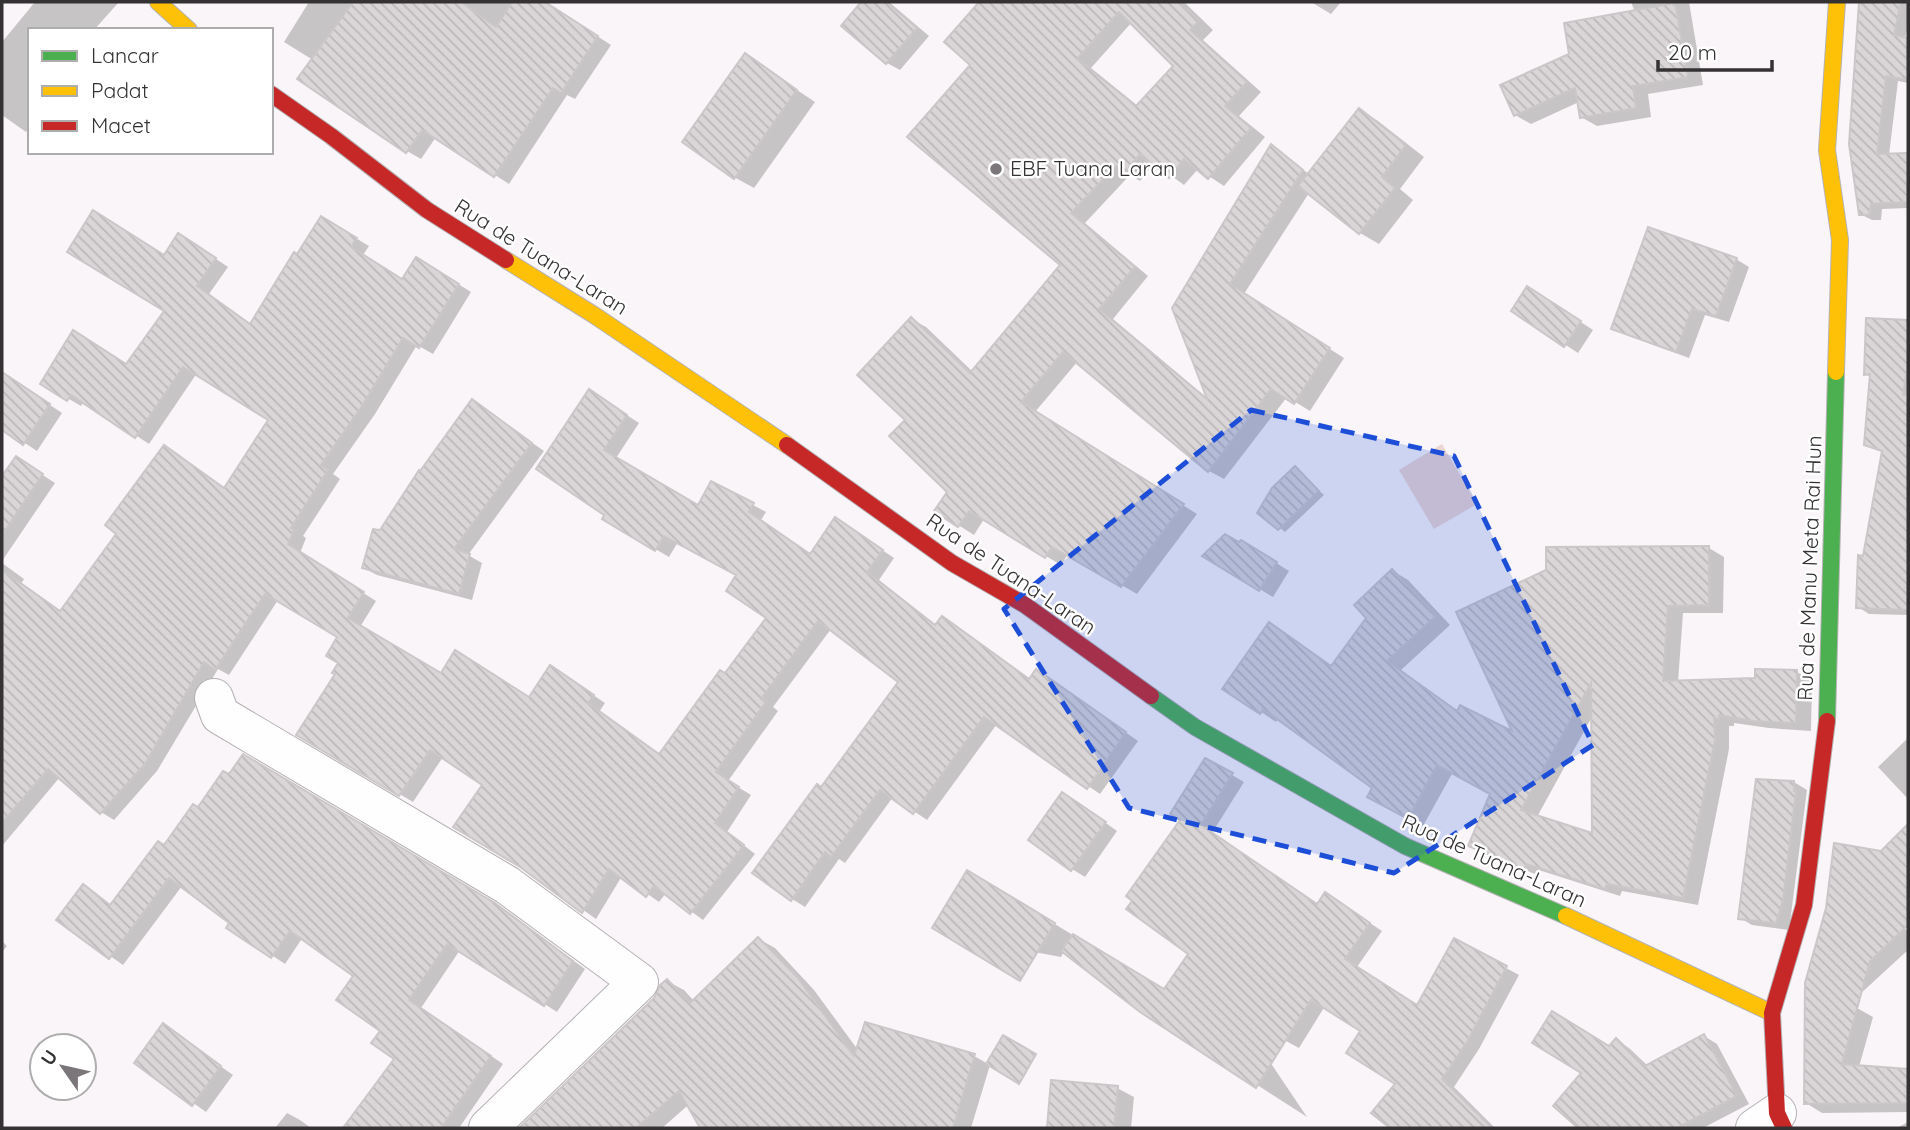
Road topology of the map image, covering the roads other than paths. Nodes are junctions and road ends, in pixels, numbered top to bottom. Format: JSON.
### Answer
{"nodes":[{"id":1,"x":158,"y":2,"type":"edge"},
{"id":2,"x":1838,"y":2,"type":"edge"},
{"id":3,"x":187,"y":28,"type":"edge"},
{"id":4,"x":273,"y":95,"type":"edge"},
{"id":5,"x":214,"y":698,"type":"dead end"},
{"id":6,"x":1772,"y":1013,"type":"junction"},
{"id":7,"x":1772,"y":1123,"type":"edge"},
{"id":8,"x":488,"y":1128,"type":"edge"}],
"edges":[{"from":1,"to":3,"type":"street"},
{"from":2,"to":6,"type":"street","name":"Rua de Manu Meta Rai Hun"},
{"from":4,"to":6,"type":"street","name":"Rua de Tuana-Laran"},
{"from":5,"to":8,"type":"street"},
{"from":6,"to":7,"type":"street","name":"Rua de Manu Meta Rai Hun"}]}
